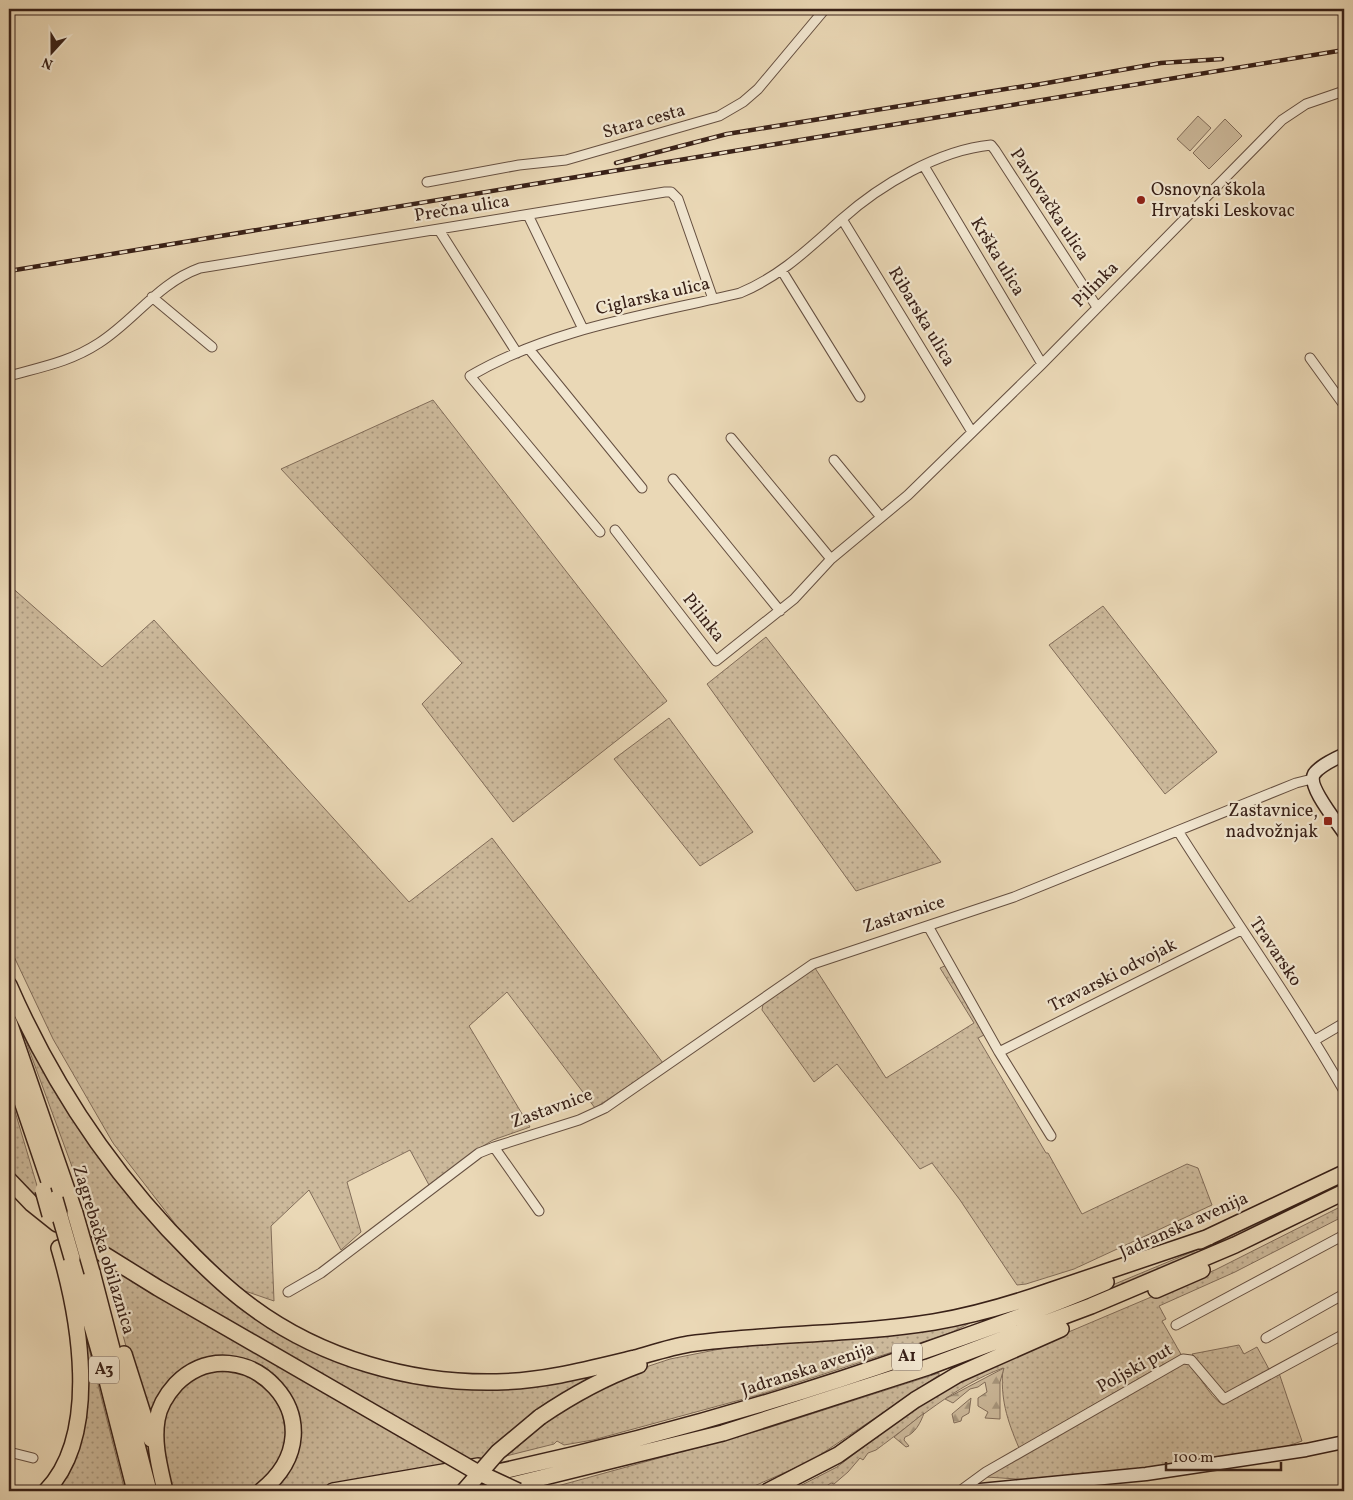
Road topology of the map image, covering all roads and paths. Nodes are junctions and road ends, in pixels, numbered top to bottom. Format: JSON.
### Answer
{"nodes":[{"id":1,"x":825,"y":9,"type":"edge"},
{"id":2,"x":1338,"y":9,"type":"edge"},
{"id":3,"x":1344,"y":12,"type":"edge"},
{"id":4,"x":1344,"y":91,"type":"edge"},
{"id":5,"x":991,"y":145,"type":"joint"},
{"id":6,"x":924,"y":166,"type":"junction"},
{"id":7,"x":427,"y":182,"type":"dead end"},
{"id":8,"x":528,"y":214,"type":"junction"},
{"id":9,"x":842,"y":219,"type":"junction"},
{"id":10,"x":438,"y":230,"type":"junction"},
{"id":11,"x":782,"y":271,"type":"junction"},
{"id":12,"x":152,"y":297,"type":"junction"},
{"id":13,"x":713,"y":299,"type":"junction"},
{"id":14,"x":1097,"y":307,"type":"junction"},
{"id":15,"x":584,"y":330,"type":"junction"},
{"id":16,"x":212,"y":347,"type":"dead end"},
{"id":17,"x":529,"y":349,"type":"junction"},
{"id":18,"x":517,"y":354,"type":"junction"},
{"id":19,"x":1310,"y":358,"type":"dead end"},
{"id":20,"x":1042,"y":364,"type":"junction"},
{"id":21,"x":9,"y":376,"type":"edge"},
{"id":22,"x":860,"y":397,"type":"dead end"},
{"id":23,"x":1344,"y":405,"type":"edge"},
{"id":24,"x":972,"y":432,"type":"junction"},
{"id":25,"x":731,"y":438,"type":"dead end"},
{"id":26,"x":834,"y":460,"type":"dead end"},
{"id":27,"x":673,"y":479,"type":"dead end"},
{"id":28,"x":642,"y":488,"type":"dead end"},
{"id":29,"x":880,"y":516,"type":"junction"},
{"id":30,"x":615,"y":530,"type":"dead end"},
{"id":31,"x":600,"y":532,"type":"dead end"},
{"id":32,"x":832,"y":559,"type":"junction"},
{"id":33,"x":780,"y":611,"type":"junction"},
{"id":34,"x":1344,"y":754,"type":"edge"},
{"id":35,"x":1312,"y":778,"type":"junction"},
{"id":36,"x":1178,"y":831,"type":"junction"},
{"id":37,"x":1344,"y":833,"type":"edge"},
{"id":38,"x":928,"y":926,"type":"junction"},
{"id":39,"x":1241,"y":930,"type":"junction"},
{"id":40,"x":9,"y":985,"type":"edge"},
{"id":41,"x":9,"y":1022,"type":"edge"},
{"id":42,"x":1344,"y":1023,"type":"edge"},
{"id":43,"x":1315,"y":1040,"type":"junction"},
{"id":44,"x":999,"y":1052,"type":"junction"},
{"id":45,"x":9,"y":1063,"type":"edge"},
{"id":46,"x":1344,"y":1091,"type":"edge"},
{"id":47,"x":1051,"y":1136,"type":"dead end"},
{"id":48,"x":494,"y":1147,"type":"junction"},
{"id":49,"x":1344,"y":1172,"type":"edge"},
{"id":50,"x":9,"y":1180,"type":"edge"},
{"id":51,"x":1344,"y":1192,"type":"edge"},
{"id":52,"x":49,"y":1195,"type":"junction"},
{"id":53,"x":539,"y":1211,"type":"dead end"},
{"id":54,"x":1302,"y":1214,"type":"junction"},
{"id":55,"x":1344,"y":1235,"type":"edge"},
{"id":56,"x":1209,"y":1237,"type":"junction"},
{"id":57,"x":92,"y":1272,"type":"junction"},
{"id":58,"x":288,"y":1292,"type":"dead end"},
{"id":59,"x":1344,"y":1294,"type":"edge"},
{"id":60,"x":1176,"y":1325,"type":"dead end"},
{"id":61,"x":1344,"y":1334,"type":"edge"},
{"id":62,"x":1266,"y":1338,"type":"dead end"},
{"id":63,"x":707,"y":1343,"type":"junction"},
{"id":64,"x":1344,"y":1442,"type":"edge"},
{"id":65,"x":595,"y":1448,"type":"junction"},
{"id":66,"x":9,"y":1452,"type":"edge"},
{"id":67,"x":33,"y":1458,"type":"dead end"},
{"id":68,"x":158,"y":1462,"type":"junction"},
{"id":69,"x":604,"y":1464,"type":"junction"},
{"id":70,"x":149,"y":1486,"type":"edge"},
{"id":71,"x":47,"y":1490,"type":"edge"},
{"id":72,"x":987,"y":1490,"type":"edge"},
{"id":73,"x":261,"y":1491,"type":"edge"},
{"id":74,"x":333,"y":1491,"type":"edge"},
{"id":75,"x":404,"y":1491,"type":"edge"},
{"id":76,"x":464,"y":1491,"type":"edge"},
{"id":77,"x":488,"y":1491,"type":"edge"},
{"id":78,"x":518,"y":1491,"type":"edge"},
{"id":79,"x":768,"y":1491,"type":"edge"},
{"id":80,"x":960,"y":1491,"type":"edge"},
{"id":81,"x":970,"y":1491,"type":"edge"}],
"edges":[{"from":1,"to":7,"type":"street","name":"Stara cesta"},
{"from":2,"to":3,"type":"street"},
{"from":4,"to":14,"type":"street","name":"Pilinka"},
{"from":5,"to":6,"type":"street","name":"Ciglarska ulica"},
{"from":5,"to":14,"type":"street","name":"Pavlovačka ulica"},
{"from":6,"to":9,"type":"street","name":"Ciglarska ulica"},
{"from":6,"to":20,"type":"street","name":"Krška ulica"},
{"from":8,"to":10,"type":"street","name":"Prečna ulica"},
{"from":8,"to":13,"type":"street","name":"Prečna ulica"},
{"from":8,"to":15,"type":"street"},
{"from":9,"to":11,"type":"street","name":"Ciglarska ulica"},
{"from":9,"to":24,"type":"street","name":"Ribarska ulica"},
{"from":10,"to":12,"type":"street","name":"Prečna ulica"},
{"from":10,"to":18,"type":"street"},
{"from":11,"to":13,"type":"street","name":"Ciglarska ulica"},
{"from":11,"to":22,"type":"street"},
{"from":12,"to":16,"type":"street"},
{"from":12,"to":21,"type":"street","name":"Prečna ulica"},
{"from":13,"to":15,"type":"street","name":"Ciglarska ulica"},
{"from":14,"to":20,"type":"street","name":"Pilinka"},
{"from":15,"to":17,"type":"street","name":"Ciglarska ulica"},
{"from":17,"to":18,"type":"street","name":"Ciglarska ulica"},
{"from":17,"to":28,"type":"street"},
{"from":18,"to":31,"type":"street","name":"Ciglarska ulica"},
{"from":19,"to":23,"type":"street"},
{"from":20,"to":24,"type":"street","name":"Pilinka"},
{"from":24,"to":29,"type":"street","name":"Pilinka"},
{"from":25,"to":32,"type":"street"},
{"from":26,"to":29,"type":"street"},
{"from":27,"to":33,"type":"street"},
{"from":29,"to":32,"type":"street","name":"Pilinka"},
{"from":30,"to":33,"type":"street","name":"Pilinka"},
{"from":32,"to":33,"type":"street","name":"Pilinka"},
{"from":34,"to":35,"type":"main road","name":"Zastavnice"},
{"from":35,"to":36,"type":"street","name":"Zastavnice"},
{"from":35,"to":37,"type":"main road"},
{"from":36,"to":38,"type":"street","name":"Zastavnice"},
{"from":36,"to":39,"type":"street","name":"Travarsko"},
{"from":38,"to":44,"type":"street"},
{"from":38,"to":48,"type":"street","name":"Zastavnice"},
{"from":39,"to":43,"type":"street","name":"Travarsko"},
{"from":39,"to":44,"type":"street","name":"Travarski odvojak"},
{"from":40,"to":63,"type":"highway"},
{"from":41,"to":57,"type":"highway","name":"Zagrebačka obilaznica","number":"A3","bridge":true},
{"from":42,"to":43,"type":"street"},
{"from":43,"to":46,"type":"street","name":"Travarsko"},
{"from":44,"to":47,"type":"street"},
{"from":45,"to":52,"type":"highway","name":"Zagrebačka obilaznica","number":"A3"},
{"from":48,"to":53,"type":"street","name":"Zastavnice"},
{"from":48,"to":58,"type":"street","name":"Zastavnice"},
{"from":49,"to":56,"type":"highway","name":"Jadranska avenija","number":"A1"},
{"from":50,"to":78,"type":"highway","bridge":true},
{"from":51,"to":54,"type":"highway","name":"Jadranska avenija","number":"A1"},
{"from":52,"to":70,"type":"highway","name":"Zagrebačka obilaznica","number":"A3","bridge":true},
{"from":52,"to":71,"type":"highway","bridge":true},
{"from":54,"to":69,"type":"highway","name":"Jadranska avenija","number":"A1"},
{"from":54,"to":79,"type":"highway"},
{"from":55,"to":60,"type":"street","name":"Poljski put"},
{"from":56,"to":63,"type":"highway"},
{"from":56,"to":65,"type":"highway","name":"Jadranska avenija","number":"A1"},
{"from":57,"to":68,"type":"highway"},
{"from":57,"to":70,"type":"highway","name":"Zagrebačka obilaznica","number":"A3"},
{"from":59,"to":62,"type":"street"},
{"from":61,"to":80,"type":"street","name":"Poljski put"},
{"from":63,"to":76,"type":"highway","bridge":true},
{"from":64,"to":72,"type":"main road"},
{"from":65,"to":74,"type":"highway"},
{"from":65,"to":75,"type":"highway","name":"Jadranska avenija","number":"A1"},
{"from":66,"to":67,"type":"street"},
{"from":68,"to":70,"type":"highway"},
{"from":68,"to":73,"type":"highway"},
{"from":69,"to":77,"type":"highway","name":"Jadranska avenija","number":"A1"},
{"from":69,"to":78,"type":"highway"},
{"from":72,"to":81,"type":"main road"}]}
